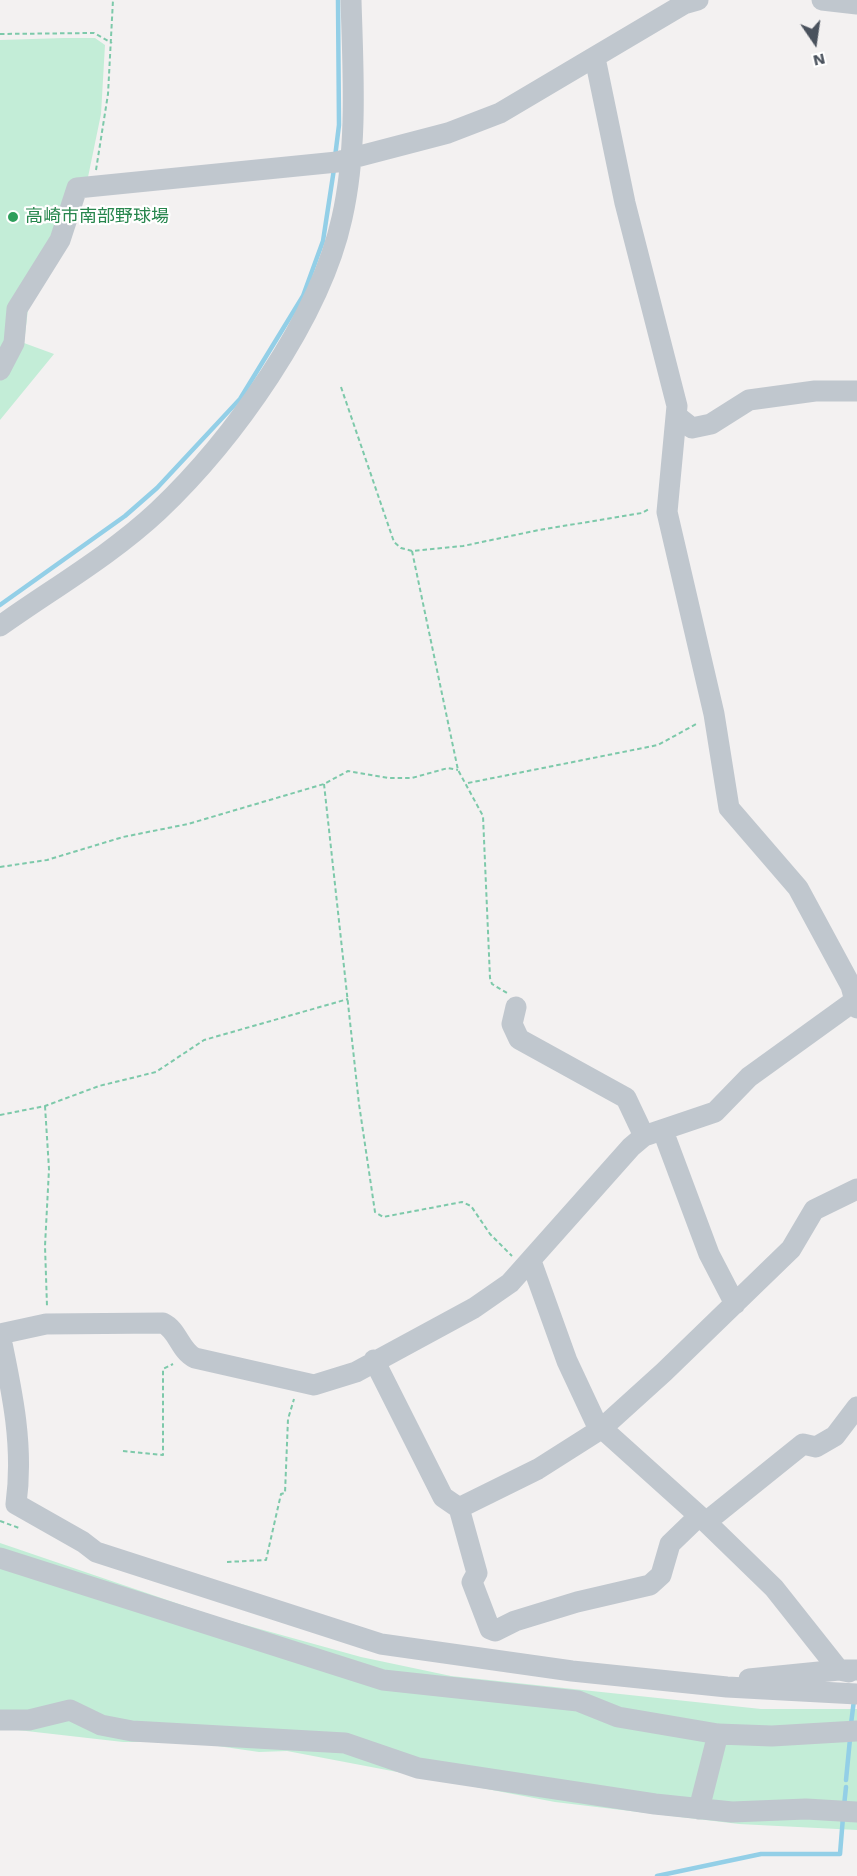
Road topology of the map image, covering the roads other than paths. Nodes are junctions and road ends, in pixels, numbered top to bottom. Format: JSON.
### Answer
{"nodes":[{"id":1,"x":351,"y":0,"type":"edge"},
{"id":2,"x":698,"y":0,"type":"edge"},
{"id":3,"x":822,"y":0,"type":"edge"},
{"id":4,"x":857,"y":4,"type":"edge"},
{"id":5,"x":595,"y":58,"type":"junction"},
{"id":6,"x":350,"y":160,"type":"junction"},
{"id":7,"x":0,"y":370,"type":"edge"},
{"id":8,"x":857,"y":391,"type":"edge"},
{"id":9,"x":678,"y":417,"type":"junction"},
{"id":10,"x":0,"y":626,"type":"edge"},
{"id":11,"x":856,"y":1002,"type":"edge"},
{"id":12,"x":516,"y":1006,"type":"road end"},
{"id":13,"x":654,"y":1133,"type":"junction"},
{"id":14,"x":857,"y":1189,"type":"edge"},
{"id":15,"x":528,"y":1265,"type":"junction"},
{"id":16,"x":735,"y":1304,"type":"junction"},
{"id":17,"x":0,"y":1334,"type":"edge"},
{"id":18,"x":374,"y":1360,"type":"junction"},
{"id":19,"x":857,"y":1407,"type":"edge"},
{"id":20,"x":601,"y":1429,"type":"junction"},
{"id":21,"x":459,"y":1508,"type":"junction"},
{"id":22,"x":703,"y":1519,"type":"junction"},
{"id":23,"x":0,"y":1558,"type":"edge"},
{"id":24,"x":851,"y":1671,"type":"edge"},
{"id":25,"x":727,"y":1687,"type":"junction"},
{"id":26,"x":857,"y":1694,"type":"edge"},
{"id":27,"x":0,"y":1720,"type":"edge"},
{"id":28,"x":857,"y":1731,"type":"edge"},
{"id":29,"x":718,"y":1734,"type":"junction"},
{"id":30,"x":699,"y":1809,"type":"junction"},
{"id":31,"x":857,"y":1812,"type":"edge"}],
"edges":[{"from":1,"to":6,"type":"street"},
{"from":2,"to":5,"type":"street"},
{"from":3,"to":4,"type":"street"},
{"from":5,"to":6,"type":"street"},
{"from":5,"to":9,"type":"street"},
{"from":6,"to":7,"type":"street"},
{"from":6,"to":10,"type":"street"},
{"from":8,"to":9,"type":"street"},
{"from":9,"to":11,"type":"street"},
{"from":11,"to":13,"type":"street"},
{"from":12,"to":13,"type":"street"},
{"from":13,"to":15,"type":"street"},
{"from":13,"to":16,"type":"street"},
{"from":14,"to":16,"type":"street"},
{"from":15,"to":18,"type":"street"},
{"from":15,"to":20,"type":"street"},
{"from":16,"to":20,"type":"street"},
{"from":17,"to":18,"type":"street"},
{"from":17,"to":25,"type":"street"},
{"from":18,"to":21,"type":"street"},
{"from":19,"to":22,"type":"street"},
{"from":20,"to":21,"type":"street"},
{"from":20,"to":22,"type":"street"},
{"from":21,"to":22,"type":"street"},
{"from":22,"to":24,"type":"street"},
{"from":23,"to":29,"type":"street"},
{"from":24,"to":25,"type":"street"},
{"from":25,"to":26,"type":"street"},
{"from":27,"to":30,"type":"street"},
{"from":28,"to":29,"type":"street"},
{"from":29,"to":30,"type":"street"},
{"from":30,"to":31,"type":"street"}]}
